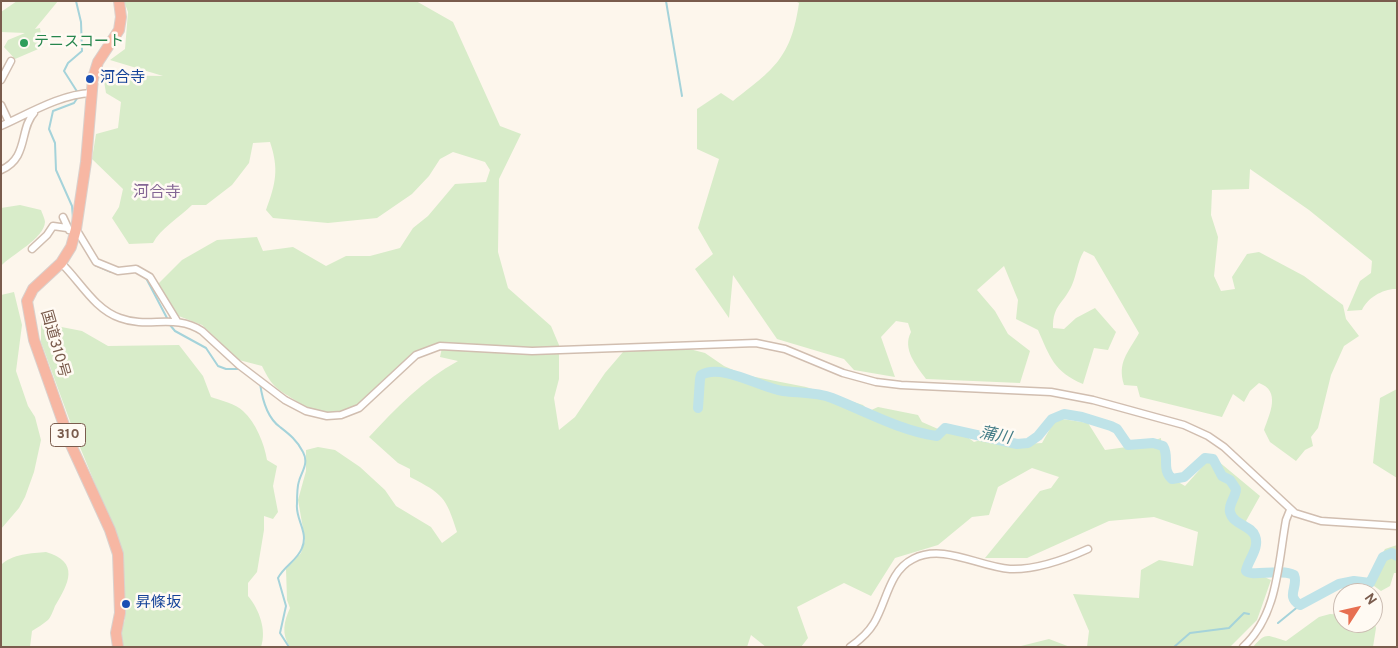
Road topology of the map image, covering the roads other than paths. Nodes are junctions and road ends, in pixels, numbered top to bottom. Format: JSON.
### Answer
{"nodes":[{"id":1,"x":119,"y":1,"type":"edge"},
{"id":2,"x":12,"y":61,"type":"dead end"},
{"id":3,"x":1,"y":80,"type":"edge"},
{"id":4,"x":87,"y":93,"type":"junction"},
{"id":5,"x":1,"y":105,"type":"edge"},
{"id":6,"x":35,"y":112,"type":"junction"},
{"id":7,"x":10,"y":122,"type":"junction"},
{"id":8,"x":1,"y":126,"type":"edge"},
{"id":9,"x":1,"y":170,"type":"edge"},
{"id":10,"x":63,"y":217,"type":"dead end"},
{"id":11,"x":74,"y":232,"type":"junction"},
{"id":12,"x":32,"y":249,"type":"dead end"},
{"id":13,"x":61,"y":263,"type":"junction"},
{"id":14,"x":175,"y":321,"type":"junction"},
{"id":15,"x":1290,"y":510,"type":"junction"},
{"id":16,"x":1397,"y":526,"type":"edge"},
{"id":17,"x":1088,"y":549,"type":"dead end"},
{"id":18,"x":118,"y":647,"type":"edge"},
{"id":19,"x":850,"y":647,"type":"edge"},
{"id":20,"x":1243,"y":647,"type":"edge"}],
"edges":[{"from":1,"to":4,"type":"highway","name":"国道310号","number":"310"},
{"from":2,"to":3,"type":"street"},
{"from":4,"to":6,"type":"street"},
{"from":4,"to":11,"type":"highway","name":"国道310号","number":"310"},
{"from":5,"to":7,"type":"street"},
{"from":6,"to":7,"type":"street"},
{"from":6,"to":9,"type":"street"},
{"from":7,"to":8,"type":"street"},
{"from":10,"to":11,"type":"street"},
{"from":11,"to":12,"type":"street"},
{"from":11,"to":13,"type":"highway","name":"国道310号","number":"310"},
{"from":11,"to":14,"type":"street"},
{"from":13,"to":14,"type":"street"},
{"from":13,"to":18,"type":"highway","name":"国道310号","number":"310"},
{"from":14,"to":15,"type":"street"},
{"from":15,"to":16,"type":"street"},
{"from":15,"to":20,"type":"street"},
{"from":17,"to":19,"type":"street"}]}
